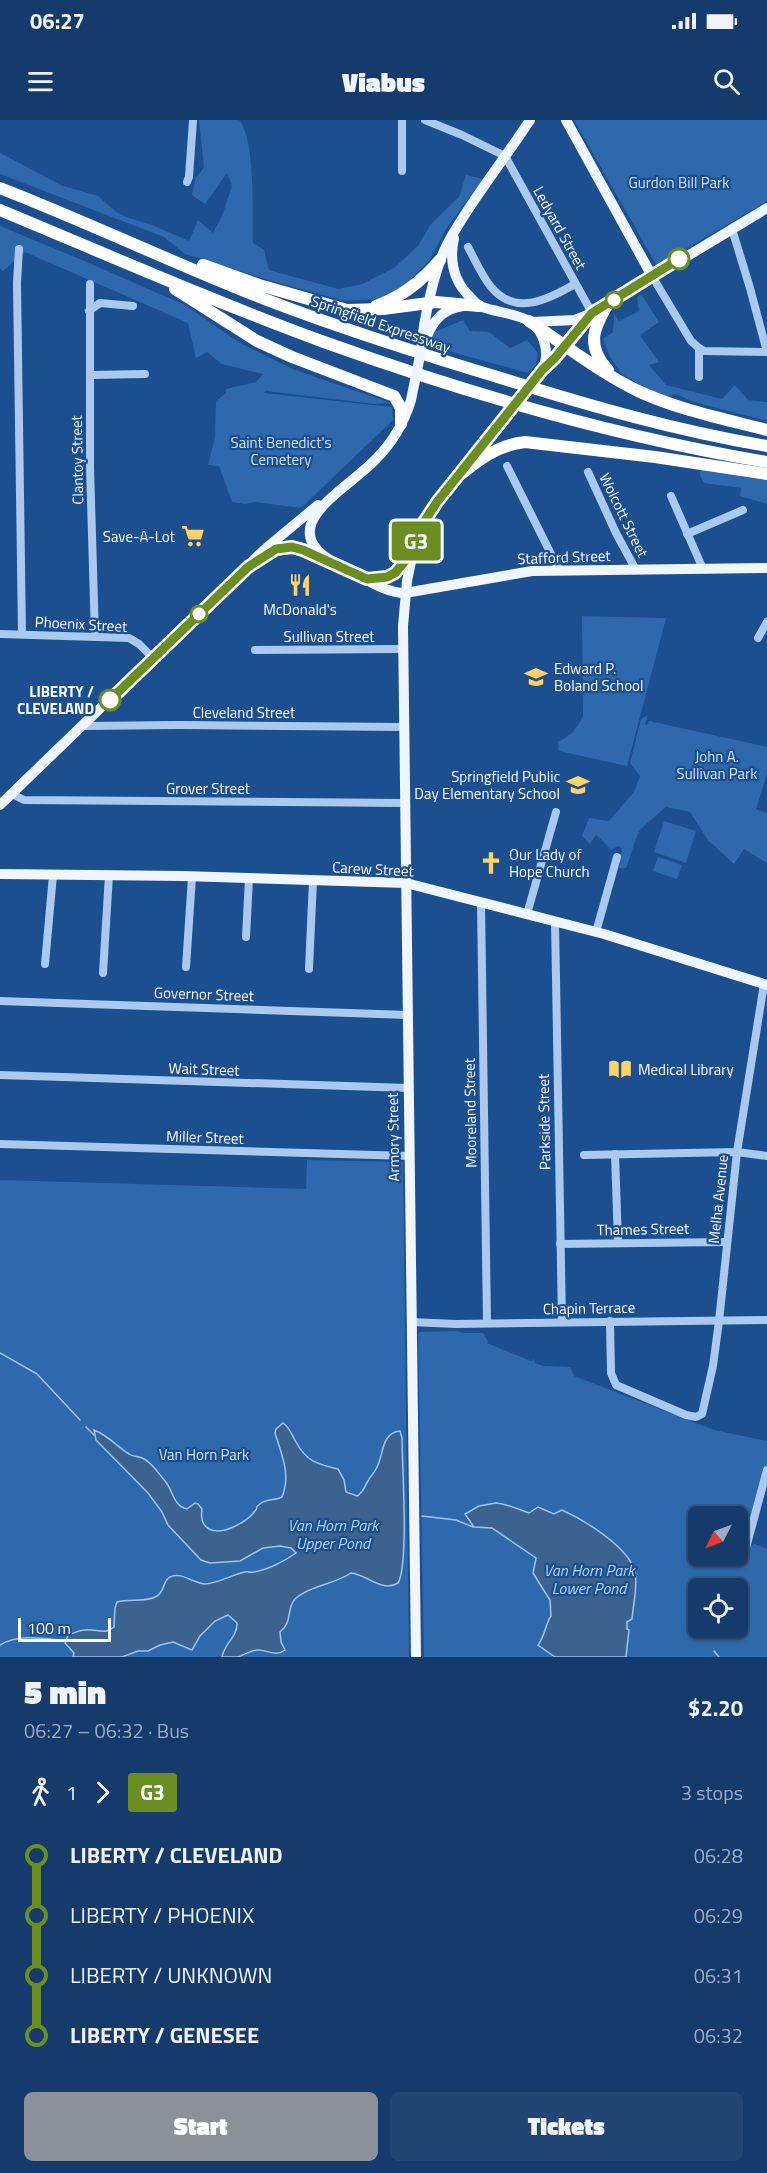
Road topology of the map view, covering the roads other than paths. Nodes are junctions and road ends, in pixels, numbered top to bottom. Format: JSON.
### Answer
{"nodes":[{"id":1,"x":193,"y":120,"type":"edge"},
{"id":2,"x":402,"y":120,"type":"edge"},
{"id":3,"x":425,"y":120,"type":"edge"},
{"id":4,"x":530,"y":120,"type":"edge"},
{"id":5,"x":566,"y":120,"type":"edge"},
{"id":6,"x":505,"y":156,"type":"junction"},
{"id":7,"x":402,"y":171,"type":"dead end"},
{"id":8,"x":187,"y":182,"type":"dead end"},
{"id":9,"x":0,"y":188,"type":"edge"},
{"id":10,"x":767,"y":208,"type":"edge"},
{"id":11,"x":0,"y":210,"type":"edge"},
{"id":12,"x":732,"y":229,"type":"junction"},
{"id":13,"x":456,"y":230,"type":"junction"},
{"id":14,"x":136,"y":244,"type":"junction"},
{"id":15,"x":468,"y":247,"type":"dead end"},
{"id":16,"x":19,"y":249,"type":"dead end"},
{"id":17,"x":440,"y":260,"type":"junction"},
{"id":18,"x":154,"y":275,"type":"junction"},
{"id":19,"x":652,"y":276,"type":"junction"},
{"id":20,"x":90,"y":284,"type":"dead end"},
{"id":21,"x":575,"y":284,"type":"junction"},
{"id":22,"x":430,"y":302,"type":"junction"},
{"id":23,"x":608,"y":304,"type":"junction"},
{"id":24,"x":133,"y":306,"type":"dead end"},
{"id":25,"x":477,"y":306,"type":"junction"},
{"id":26,"x":363,"y":310,"type":"junction"},
{"id":27,"x":89,"y":311,"type":"junction"},
{"id":28,"x":592,"y":313,"type":"junction"},
{"id":29,"x":530,"y":322,"type":"junction"},
{"id":30,"x":424,"y":338,"type":"junction"},
{"id":31,"x":565,"y":345,"type":"junction"},
{"id":32,"x":699,"y":348,"type":"junction"},
{"id":33,"x":767,"y":352,"type":"edge"},
{"id":34,"x":541,"y":371,"type":"junction"},
{"id":35,"x":144,"y":374,"type":"dead end"},
{"id":36,"x":90,"y":375,"type":"junction"},
{"id":37,"x":699,"y":377,"type":"dead end"},
{"id":38,"x":615,"y":378,"type":"junction"},
{"id":39,"x":401,"y":424,"type":"junction"},
{"id":40,"x":767,"y":430,"type":"edge"},
{"id":41,"x":767,"y":446,"type":"edge"},
{"id":42,"x":767,"y":462,"type":"edge"},
{"id":43,"x":507,"y":466,"type":"dead end"},
{"id":44,"x":588,"y":472,"type":"dead end"},
{"id":45,"x":767,"y":474,"type":"edge"},
{"id":46,"x":456,"y":478,"type":"junction"},
{"id":47,"x":671,"y":496,"type":"dead end"},
{"id":48,"x":327,"y":501,"type":"junction"},
{"id":49,"x":743,"y":510,"type":"dead end"},
{"id":50,"x":687,"y":534,"type":"junction"},
{"id":51,"x":414,"y":547,"type":"junction"},
{"id":52,"x":331,"y":562,"type":"junction"},
{"id":53,"x":248,"y":567,"type":"junction"},
{"id":54,"x":767,"y":568,"type":"edge"},
{"id":55,"x":703,"y":569,"type":"junction"},
{"id":56,"x":559,"y":570,"type":"junction"},
{"id":57,"x":636,"y":570,"type":"junction"},
{"id":58,"x":371,"y":581,"type":"junction"},
{"id":59,"x":405,"y":593,"type":"junction"},
{"id":60,"x":403,"y":617,"type":"junction"},
{"id":61,"x":767,"y":622,"type":"edge"},
{"id":62,"x":0,"y":634,"type":"edge"},
{"id":63,"x":22,"y":634,"type":"junction"},
{"id":64,"x":95,"y":636,"type":"junction"},
{"id":65,"x":758,"y":638,"type":"dead end"},
{"id":66,"x":403,"y":649,"type":"junction"},
{"id":67,"x":255,"y":650,"type":"dead end"},
{"id":68,"x":153,"y":658,"type":"junction"},
{"id":69,"x":83,"y":726,"type":"junction"},
{"id":70,"x":404,"y":727,"type":"junction"},
{"id":71,"x":12,"y":794,"type":"junction"},
{"id":72,"x":405,"y":803,"type":"junction"},
{"id":73,"x":0,"y":805,"type":"edge"},
{"id":74,"x":556,"y":812,"type":"dead end"},
{"id":75,"x":617,"y":856,"type":"dead end"},
{"id":76,"x":0,"y":874,"type":"edge"},
{"id":77,"x":53,"y":875,"type":"junction"},
{"id":78,"x":109,"y":875,"type":"junction"},
{"id":79,"x":192,"y":877,"type":"junction"},
{"id":80,"x":249,"y":879,"type":"junction"},
{"id":81,"x":313,"y":880,"type":"junction"},
{"id":82,"x":406,"y":884,"type":"junction"},
{"id":83,"x":481,"y":902,"type":"junction"},
{"id":84,"x":527,"y":914,"type":"junction"},
{"id":85,"x":555,"y":921,"type":"junction"},
{"id":86,"x":597,"y":932,"type":"junction"},
{"id":87,"x":246,"y":937,"type":"dead end"},
{"id":88,"x":45,"y":964,"type":"dead end"},
{"id":89,"x":186,"y":967,"type":"dead end"},
{"id":90,"x":309,"y":969,"type":"dead end"},
{"id":91,"x":103,"y":973,"type":"dead end"},
{"id":92,"x":765,"y":985,"type":"edge"},
{"id":93,"x":0,"y":1001,"type":"edge"},
{"id":94,"x":408,"y":1016,"type":"junction"},
{"id":95,"x":0,"y":1076,"type":"edge"},
{"id":96,"x":408,"y":1088,"type":"junction"},
{"id":97,"x":0,"y":1144,"type":"edge"},
{"id":98,"x":736,"y":1152,"type":"junction"},
{"id":99,"x":615,"y":1154,"type":"junction"},
{"id":100,"x":584,"y":1155,"type":"dead end"},
{"id":101,"x":409,"y":1156,"type":"junction"},
{"id":102,"x":767,"y":1156,"type":"edge"},
{"id":103,"x":726,"y":1242,"type":"junction"},
{"id":104,"x":618,"y":1243,"type":"junction"},
{"id":105,"x":560,"y":1244,"type":"junction"},
{"id":106,"x":767,"y":1320,"type":"edge"},
{"id":107,"x":610,"y":1321,"type":"junction"},
{"id":108,"x":719,"y":1321,"type":"junction"},
{"id":109,"x":411,"y":1322,"type":"junction"},
{"id":110,"x":562,"y":1322,"type":"junction"},
{"id":111,"x":487,"y":1323,"type":"junction"},
{"id":112,"x":767,"y":1470,"type":"edge"},
{"id":113,"x":758,"y":1509,"type":"junction"},
{"id":114,"x":767,"y":1511,"type":"edge"},
{"id":115,"x":748,"y":1542,"type":"edge"},
{"id":116,"x":416,"y":1657,"type":"edge"}],
"edges":[{"from":1,"to":8,"type":"street"},
{"from":2,"to":7,"type":"street"},
{"from":3,"to":6,"type":"street"},
{"from":4,"to":6,"type":"main road"},
{"from":5,"to":19,"type":"main road"},
{"from":6,"to":13,"type":"main road"},
{"from":6,"to":21,"type":"street","name":"Ledyard Street"},
{"from":9,"to":14,"type":"highway","name":"Springfield Expressway"},
{"from":10,"to":12,"type":"main road"},
{"from":11,"to":18,"type":"highway"},
{"from":12,"to":19,"type":"main road"},
{"from":12,"to":33,"type":"street"},
{"from":13,"to":17,"type":"main road"},
{"from":13,"to":25,"type":"main road"},
{"from":14,"to":26,"type":"highway"},
{"from":14,"to":41,"type":"highway","name":"Springfield Expressway"},
{"from":15,"to":21,"type":"street"},
{"from":16,"to":63,"type":"street"},
{"from":17,"to":22,"type":"main road"},
{"from":17,"to":26,"type":"highway"},
{"from":18,"to":39,"type":"highway"},
{"from":18,"to":42,"type":"highway"},
{"from":19,"to":23,"type":"main road"},
{"from":19,"to":32,"type":"street"},
{"from":20,"to":27,"type":"street","name":"Clantoy Street"},
{"from":21,"to":28,"type":"street","name":"Ledyard Street"},
{"from":22,"to":25,"type":"highway"},
{"from":22,"to":26,"type":"highway"},
{"from":22,"to":30,"type":"main road"},
{"from":23,"to":28,"type":"main road"},
{"from":23,"to":38,"type":"highway"},
{"from":24,"to":27,"type":"street"},
{"from":25,"to":29,"type":"main road"},
{"from":25,"to":30,"type":"main road"},
{"from":27,"to":36,"type":"street","name":"Clantoy Street"},
{"from":28,"to":29,"type":"main road"},
{"from":28,"to":31,"type":"main road"},
{"from":29,"to":31,"type":"highway"},
{"from":29,"to":34,"type":"main road"},
{"from":30,"to":39,"type":"main road","bridge":true},
{"from":31,"to":34,"type":"main road"},
{"from":31,"to":38,"type":"highway"},
{"from":32,"to":33,"type":"street"},
{"from":32,"to":37,"type":"street"},
{"from":34,"to":46,"type":"main road","bridge":true},
{"from":35,"to":36,"type":"street"},
{"from":36,"to":64,"type":"street","name":"Clantoy Street"},
{"from":38,"to":40,"type":"highway"},
{"from":39,"to":48,"type":"main road"},
{"from":43,"to":56,"type":"street"},
{"from":44,"to":57,"type":"street","name":"Wolcott Street"},
{"from":45,"to":46,"type":"highway"},
{"from":46,"to":51,"type":"main road"},
{"from":47,"to":50,"type":"street"},
{"from":48,"to":52,"type":"main road"},
{"from":48,"to":53,"type":"main road"},
{"from":49,"to":50,"type":"street"},
{"from":50,"to":55,"type":"street"},
{"from":51,"to":58,"type":"main road"},
{"from":51,"to":59,"type":"main road","name":"Armory Street"},
{"from":52,"to":53,"type":"main road"},
{"from":52,"to":58,"type":"main road"},
{"from":53,"to":68,"type":"main road"},
{"from":54,"to":55,"type":"main road","name":"Stafford Street"},
{"from":55,"to":57,"type":"main road","name":"Stafford Street"},
{"from":56,"to":57,"type":"main road","name":"Stafford Street"},
{"from":56,"to":59,"type":"main road","name":"Stafford Street"},
{"from":58,"to":59,"type":"main road","name":"Stafford Street"},
{"from":58,"to":60,"type":"main road"},
{"from":59,"to":60,"type":"main road","name":"Armory Street"},
{"from":60,"to":66,"type":"main road","name":"Armory Street"},
{"from":61,"to":65,"type":"street"},
{"from":62,"to":63,"type":"street","name":"Phoenix Street"},
{"from":63,"to":64,"type":"street","name":"Phoenix Street"},
{"from":64,"to":68,"type":"street","name":"Phoenix Street"},
{"from":66,"to":67,"type":"street","name":"Sullivan Street"},
{"from":66,"to":70,"type":"main road","name":"Armory Street"},
{"from":68,"to":69,"type":"main road"},
{"from":69,"to":70,"type":"street","name":"Cleveland Street"},
{"from":69,"to":71,"type":"main road"},
{"from":70,"to":72,"type":"main road","name":"Armory Street"},
{"from":71,"to":72,"type":"street","name":"Grover Street"},
{"from":71,"to":73,"type":"main road"},
{"from":72,"to":82,"type":"main road","name":"Armory Street"},
{"from":74,"to":84,"type":"street"},
{"from":75,"to":86,"type":"street"},
{"from":76,"to":77,"type":"main road","name":"Carew Street"},
{"from":77,"to":78,"type":"main road","name":"Carew Street"},
{"from":77,"to":88,"type":"street"},
{"from":78,"to":79,"type":"main road","name":"Carew Street"},
{"from":78,"to":91,"type":"street"},
{"from":79,"to":80,"type":"main road","name":"Carew Street"},
{"from":79,"to":89,"type":"street"},
{"from":80,"to":81,"type":"main road","name":"Carew Street"},
{"from":80,"to":87,"type":"street"},
{"from":81,"to":82,"type":"main road","name":"Carew Street"},
{"from":81,"to":90,"type":"street"},
{"from":82,"to":83,"type":"main road","name":"Carew Street"},
{"from":82,"to":94,"type":"main road","name":"Armory Street"},
{"from":83,"to":84,"type":"main road","name":"Carew Street"},
{"from":83,"to":111,"type":"street","name":"Mooreland Street"},
{"from":84,"to":85,"type":"main road","name":"Carew Street"},
{"from":85,"to":86,"type":"main road","name":"Carew Street"},
{"from":85,"to":105,"type":"street","name":"Parkside Street"},
{"from":86,"to":92,"type":"main road","name":"Carew Street"},
{"from":92,"to":98,"type":"street","name":"Melha Avenue"},
{"from":93,"to":94,"type":"street","name":"Governor Street"},
{"from":94,"to":96,"type":"main road","name":"Armory Street"},
{"from":95,"to":96,"type":"street","name":"Wait Street"},
{"from":96,"to":101,"type":"main road","name":"Armory Street"},
{"from":97,"to":101,"type":"street","name":"Miller Street"},
{"from":98,"to":99,"type":"street"},
{"from":98,"to":102,"type":"street"},
{"from":98,"to":103,"type":"street","name":"Melha Avenue"},
{"from":99,"to":100,"type":"street"},
{"from":99,"to":104,"type":"street"},
{"from":101,"to":109,"type":"main road","name":"Armory Street"},
{"from":103,"to":104,"type":"street","name":"Thames Street"},
{"from":103,"to":108,"type":"street","name":"Melha Avenue"},
{"from":104,"to":105,"type":"street","name":"Thames Street"},
{"from":105,"to":110,"type":"street","name":"Parkside Street"},
{"from":106,"to":108,"type":"street","name":"Chapin Terrace"},
{"from":107,"to":108,"type":"street","name":"Chapin Terrace"},
{"from":107,"to":108,"type":"street","name":"Melha Avenue"},
{"from":107,"to":110,"type":"street","name":"Chapin Terrace"},
{"from":109,"to":111,"type":"street","name":"Chapin Terrace"},
{"from":109,"to":116,"type":"main road","name":"Armory Street"},
{"from":110,"to":111,"type":"street","name":"Chapin Terrace"},
{"from":112,"to":113,"type":"street"},
{"from":113,"to":114,"type":"street"},
{"from":113,"to":115,"type":"street"}]}
